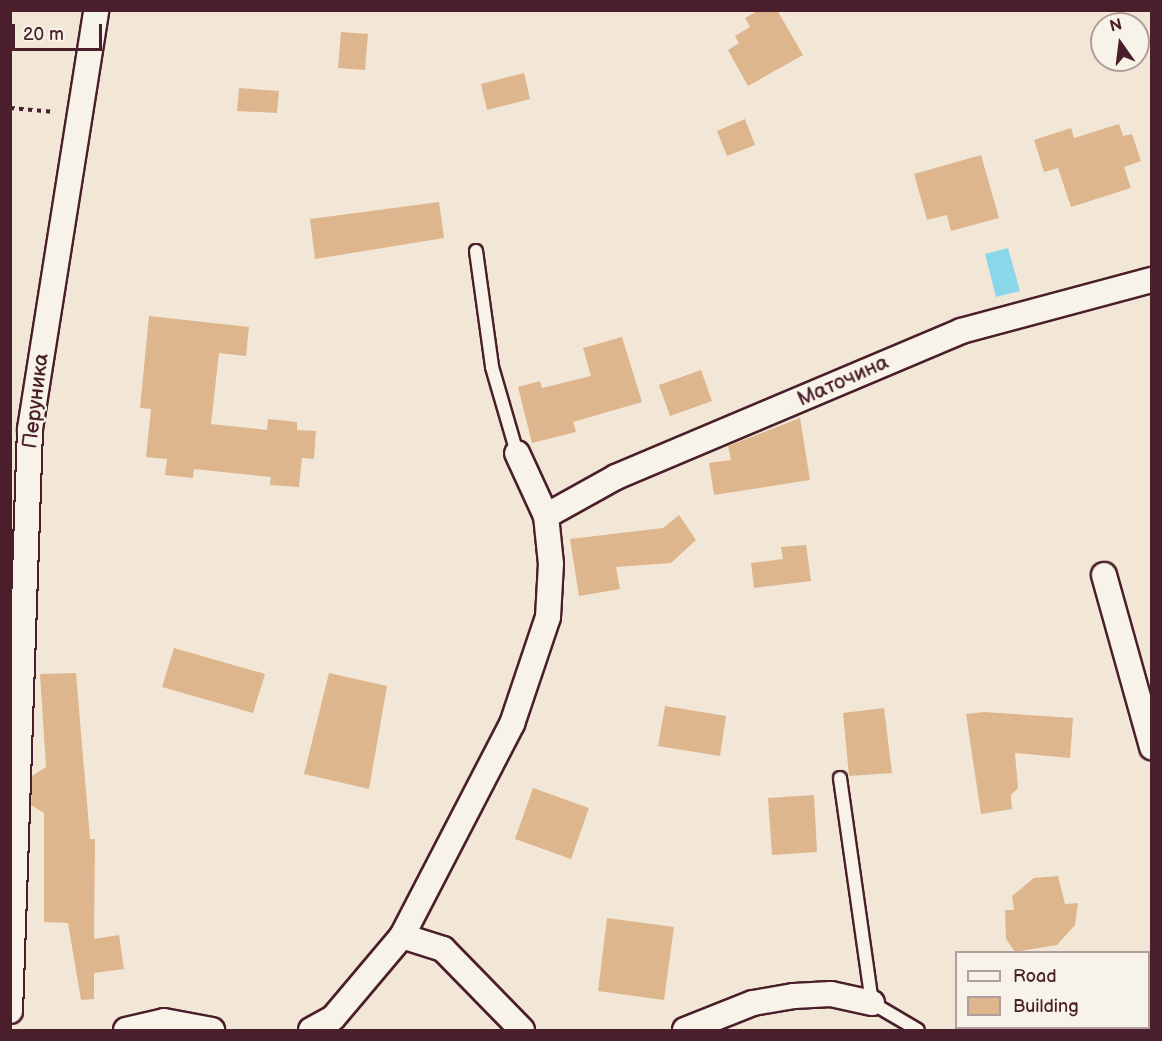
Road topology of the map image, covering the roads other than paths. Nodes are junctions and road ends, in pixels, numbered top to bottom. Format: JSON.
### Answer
{"nodes":[{"id":1,"x":96,"y":10,"type":"edge"},
{"id":2,"x":476,"y":251,"type":"dead end"},
{"id":3,"x":1152,"y":280,"type":"edge"},
{"id":4,"x":517,"y":453,"type":"joint"},
{"id":5,"x":546,"y":516,"type":"junction"},
{"id":6,"x":1104,"y":575,"type":"dead end"},
{"id":7,"x":1152,"y":747,"type":"edge"},
{"id":8,"x":840,"y":778,"type":"dead end"},
{"id":9,"x":402,"y":936,"type":"junction"},
{"id":10,"x":872,"y":1003,"type":"junction"},
{"id":11,"x":10,"y":1011,"type":"edge"},
{"id":12,"x":126,"y":1030,"type":"edge"},
{"id":13,"x":213,"y":1030,"type":"edge"},
{"id":14,"x":311,"y":1030,"type":"edge"},
{"id":15,"x":522,"y":1030,"type":"edge"},
{"id":16,"x":685,"y":1030,"type":"edge"},
{"id":17,"x":918,"y":1030,"type":"edge"}],
"edges":[{"from":1,"to":11,"type":"street","name":"Перуника"},
{"from":2,"to":4,"type":"lane"},
{"from":3,"to":5,"type":"street","name":"Маточина"},
{"from":4,"to":5,"type":"street"},
{"from":5,"to":9,"type":"street"},
{"from":6,"to":7,"type":"street"},
{"from":8,"to":10,"type":"lane"},
{"from":9,"to":14,"type":"street"},
{"from":9,"to":15,"type":"street"},
{"from":10,"to":16,"type":"street"},
{"from":10,"to":17,"type":"lane"},
{"from":12,"to":13,"type":"street"}]}
